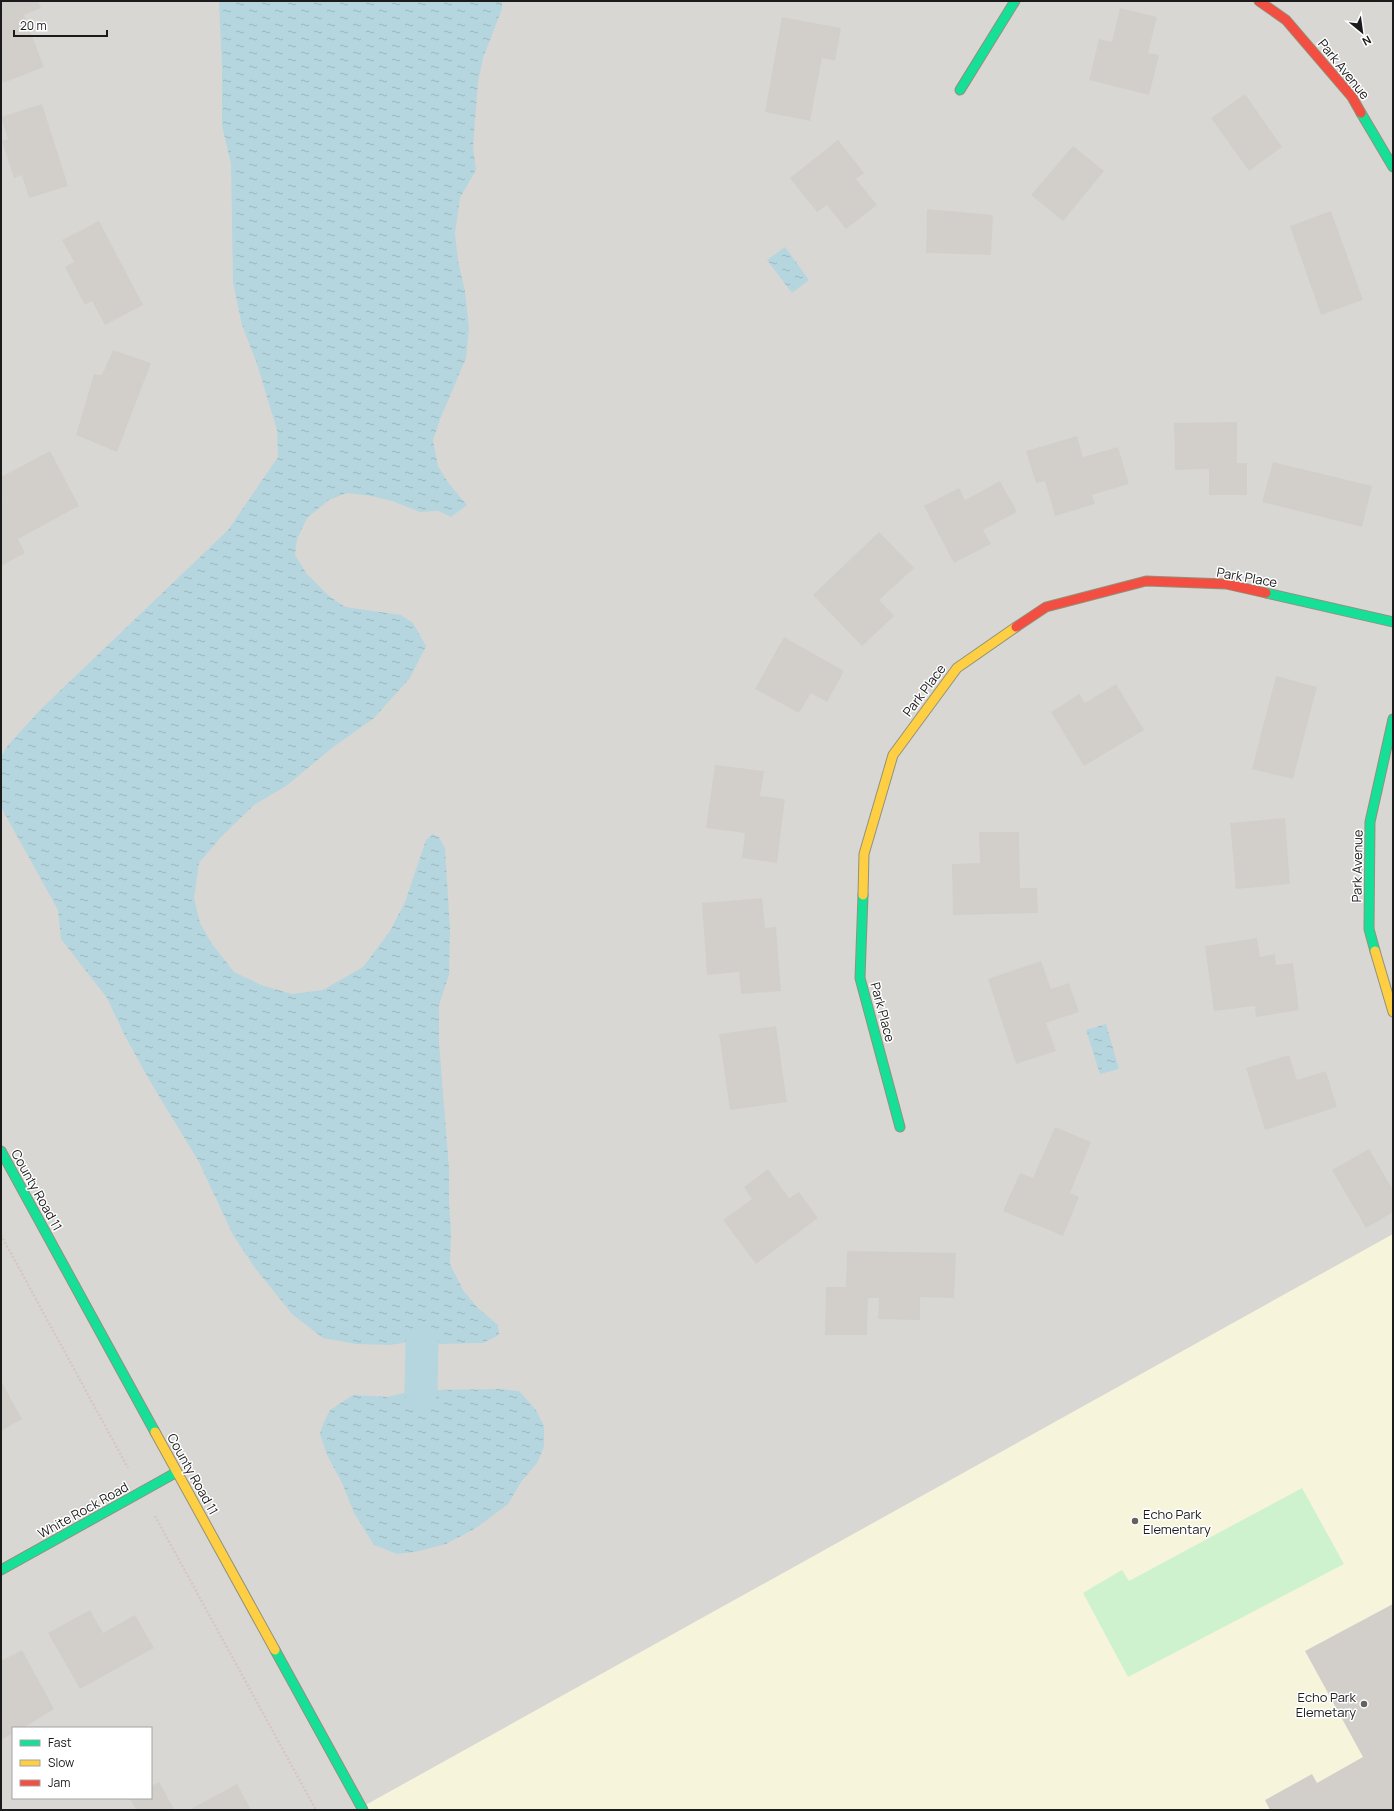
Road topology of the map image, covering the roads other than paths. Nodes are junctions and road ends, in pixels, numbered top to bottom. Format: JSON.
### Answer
{"nodes":[{"id":1,"x":1015,"y":1,"type":"edge"},
{"id":2,"x":1259,"y":1,"type":"edge"},
{"id":3,"x":960,"y":90,"type":"dead end"},
{"id":4,"x":1393,"y":167,"type":"edge"},
{"id":5,"x":1393,"y":622,"type":"edge"},
{"id":6,"x":1393,"y":719,"type":"edge"},
{"id":7,"x":1393,"y":1012,"type":"edge"},
{"id":8,"x":900,"y":1127,"type":"dead end"},
{"id":9,"x":1,"y":1150,"type":"edge"},
{"id":10,"x":177,"y":1472,"type":"junction"},
{"id":11,"x":1,"y":1570,"type":"edge"},
{"id":12,"x":363,"y":1810,"type":"edge"}],
"edges":[{"from":1,"to":3,"type":"street"},
{"from":2,"to":4,"type":"street","name":"Park Avenue"},
{"from":5,"to":8,"type":"street","name":"Park Place"},
{"from":6,"to":7,"type":"street","name":"Park Avenue"},
{"from":9,"to":10,"type":"street","name":"County Road 11"},
{"from":10,"to":11,"type":"street","name":"White Rock Road"},
{"from":10,"to":12,"type":"street","name":"County Road 11"}]}
